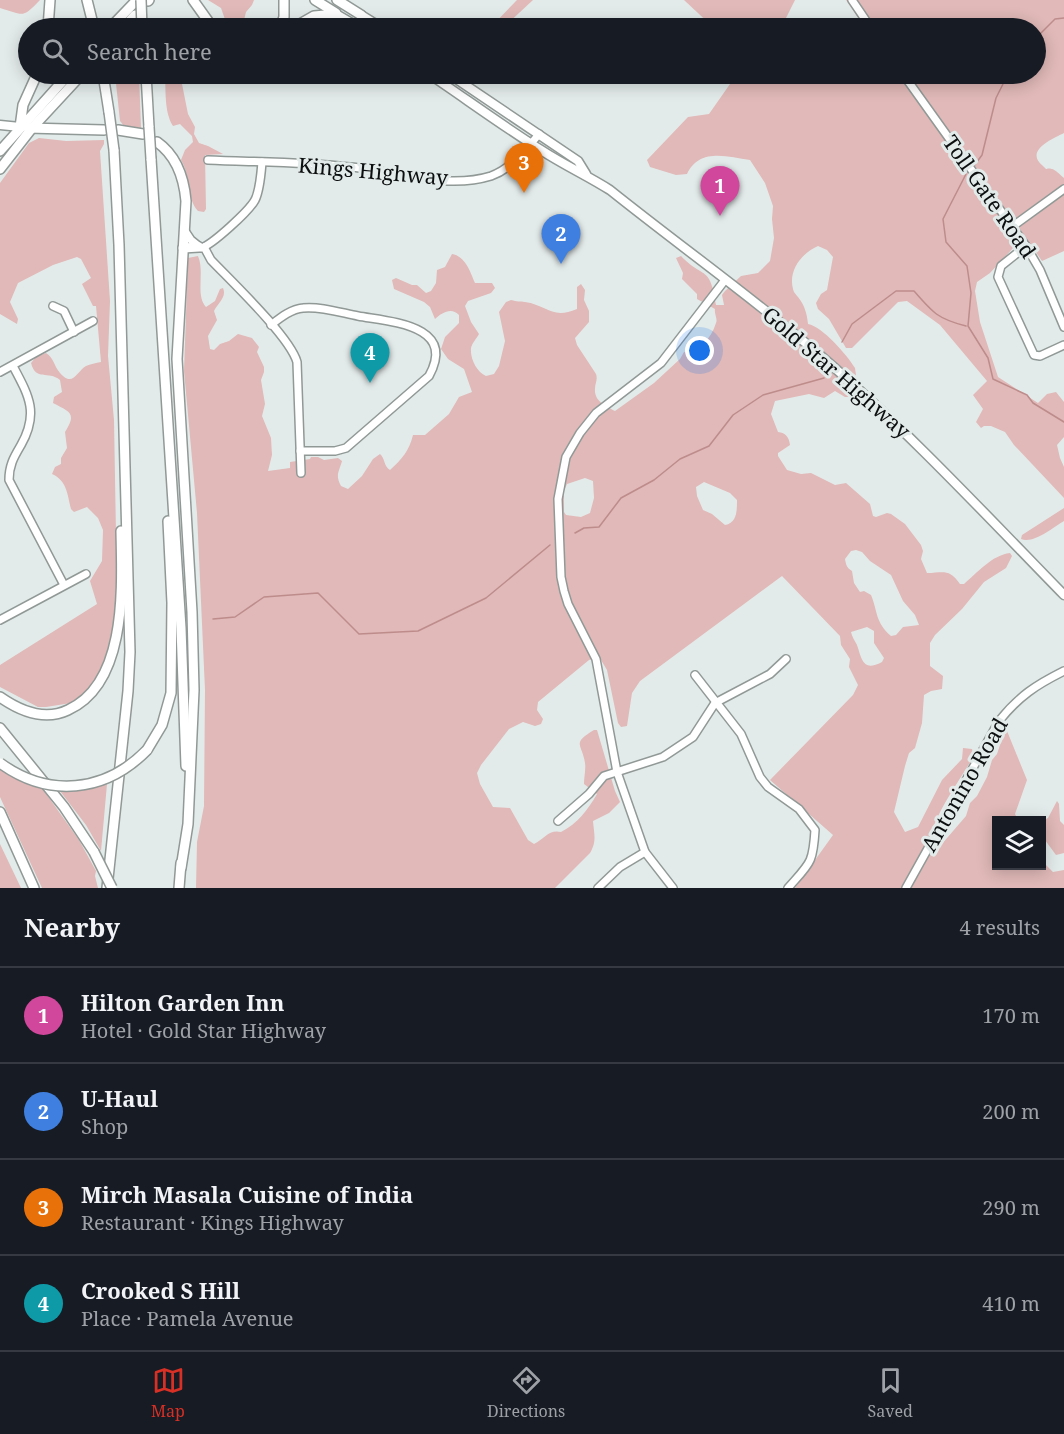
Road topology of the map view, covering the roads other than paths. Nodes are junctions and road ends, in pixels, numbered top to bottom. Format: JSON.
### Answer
{"nodes":[{"id":1,"x":50,"y":0,"type":"edge"},
{"id":2,"x":87,"y":0,"type":"edge"},
{"id":3,"x":193,"y":0,"type":"edge"},
{"id":4,"x":284,"y":0,"type":"edge"},
{"id":5,"x":315,"y":0,"type":"edge"},
{"id":6,"x":337,"y":0,"type":"edge"},
{"id":7,"x":351,"y":0,"type":"edge"},
{"id":8,"x":852,"y":0,"type":"edge"},
{"id":9,"x":138,"y":1,"type":"edge"},
{"id":10,"x":200,"y":12,"type":"junction"},
{"id":11,"x":336,"y":14,"type":"junction"},
{"id":12,"x":135,"y":15,"type":"dead end"},
{"id":13,"x":361,"y":15,"type":"junction"},
{"id":14,"x":49,"y":18,"type":"edge"},
{"id":15,"x":92,"y":18,"type":"edge"},
{"id":16,"x":120,"y":18,"type":"edge"},
{"id":17,"x":132,"y":18,"type":"edge"},
{"id":18,"x":141,"y":18,"type":"edge"},
{"id":19,"x":202,"y":18,"type":"edge"},
{"id":20,"x":205,"y":18,"type":"edge"},
{"id":21,"x":284,"y":18,"type":"edge"},
{"id":22,"x":310,"y":18,"type":"edge"},
{"id":23,"x":343,"y":18,"type":"edge"},
{"id":24,"x":366,"y":18,"type":"edge"},
{"id":25,"x":864,"y":18,"type":"edge"},
{"id":26,"x":32,"y":84,"type":"edge"},
{"id":27,"x":60,"y":84,"type":"edge"},
{"id":28,"x":73,"y":84,"type":"edge"},
{"id":29,"x":105,"y":84,"type":"edge"},
{"id":30,"x":146,"y":84,"type":"edge"},
{"id":31,"x":444,"y":84,"type":"edge"},
{"id":32,"x":464,"y":84,"type":"edge"},
{"id":33,"x":910,"y":84,"type":"edge"},
{"id":34,"x":47,"y":111,"type":"junction"},
{"id":35,"x":0,"y":125,"type":"edge"},
{"id":36,"x":20,"y":127,"type":"junction"},
{"id":37,"x":32,"y":128,"type":"junction"},
{"id":38,"x":63,"y":129,"type":"junction"},
{"id":39,"x":104,"y":130,"type":"dead end"},
{"id":40,"x":118,"y":130,"type":"dead end"},
{"id":41,"x":146,"y":131,"type":"junction"},
{"id":42,"x":539,"y":134,"type":"junction"},
{"id":43,"x":157,"y":142,"type":"dead end"},
{"id":44,"x":531,"y":144,"type":"junction"},
{"id":45,"x":0,"y":151,"type":"edge"},
{"id":46,"x":208,"y":160,"type":"dead end"},
{"id":47,"x":262,"y":162,"type":"junction"},
{"id":48,"x":0,"y":169,"type":"edge"},
{"id":49,"x":586,"y":174,"type":"junction"},
{"id":50,"x":1064,"y":189,"type":"edge"},
{"id":51,"x":153,"y":202,"type":"junction"},
{"id":52,"x":1013,"y":226,"type":"junction"},
{"id":53,"x":185,"y":231,"type":"junction"},
{"id":54,"x":1026,"y":246,"type":"junction"},
{"id":55,"x":201,"y":247,"type":"junction"},
{"id":56,"x":183,"y":248,"type":"junction"},
{"id":57,"x":725,"y":280,"type":"junction"},
{"id":58,"x":53,"y":306,"type":"dead end"},
{"id":59,"x":93,"y":321,"type":"dead end"},
{"id":60,"x":271,"y":325,"type":"junction"},
{"id":61,"x":1064,"y":327,"type":"edge"},
{"id":62,"x":74,"y":332,"type":"junction"},
{"id":63,"x":1064,"y":345,"type":"edge"},
{"id":64,"x":13,"y":366,"type":"junction"},
{"id":65,"x":0,"y":372,"type":"edge"},
{"id":66,"x":123,"y":394,"type":"junction"},
{"id":67,"x":300,"y":451,"type":"junction"},
{"id":68,"x":301,"y":473,"type":"dead end"},
{"id":69,"x":86,"y":574,"type":"dead end"},
{"id":70,"x":64,"y":585,"type":"junction"},
{"id":71,"x":1064,"y":596,"type":"edge"},
{"id":72,"x":0,"y":618,"type":"edge"},
{"id":73,"x":786,"y":659,"type":"dead end"},
{"id":74,"x":1064,"y":671,"type":"edge"},
{"id":75,"x":695,"y":675,"type":"dead end"},
{"id":76,"x":0,"y":697,"type":"edge"},
{"id":77,"x":715,"y":703,"type":"junction"},
{"id":78,"x":0,"y":728,"type":"edge"},
{"id":79,"x":0,"y":763,"type":"edge"},
{"id":80,"x":617,"y":772,"type":"junction"},
{"id":81,"x":0,"y":812,"type":"edge"},
{"id":82,"x":558,"y":820,"type":"dead end"},
{"id":83,"x":0,"y":825,"type":"edge"},
{"id":84,"x":645,"y":852,"type":"junction"},
{"id":85,"x":181,"y":868,"type":"junction"},
{"id":86,"x":33,"y":888,"type":"edge"},
{"id":87,"x":107,"y":888,"type":"edge"},
{"id":88,"x":112,"y":888,"type":"edge"},
{"id":89,"x":179,"y":888,"type":"edge"},
{"id":90,"x":598,"y":888,"type":"edge"},
{"id":91,"x":673,"y":888,"type":"edge"},
{"id":92,"x":788,"y":888,"type":"edge"},
{"id":93,"x":906,"y":888,"type":"edge"}],
"edges":[{"from":1,"to":14,"type":"highway"},
{"from":2,"to":15,"type":"highway"},
{"from":3,"to":10,"type":"highway"},
{"from":4,"to":21,"type":"highway"},
{"from":5,"to":11,"type":"highway"},
{"from":6,"to":13,"type":"highway"},
{"from":7,"to":13,"type":"highway"},
{"from":8,"to":25,"type":"street"},
{"from":9,"to":16,"type":"highway"},
{"from":9,"to":18,"type":"highway","bridge":true},
{"from":10,"to":19,"type":"highway"},
{"from":10,"to":20,"type":"highway"},
{"from":11,"to":22,"type":"highway"},
{"from":11,"to":23,"type":"main road"},
{"from":12,"to":17,"type":"highway"},
{"from":13,"to":24,"type":"main road"},
{"from":26,"to":36,"type":"highway"},
{"from":27,"to":36,"type":"highway"},
{"from":28,"to":34,"type":"highway"},
{"from":29,"to":66,"type":"highway","bridge":true},
{"from":30,"to":41,"type":"highway"},
{"from":31,"to":44,"type":"main road","name":"Gold Star Highway"},
{"from":32,"to":42,"type":"main road","name":"Gold Star Highway"},
{"from":33,"to":52,"type":"street","name":"Toll Gate Road"},
{"from":34,"to":37,"type":"highway"},
{"from":34,"to":38,"type":"highway"},
{"from":35,"to":36,"type":"main road"},
{"from":36,"to":37,"type":"highway"},
{"from":36,"to":45,"type":"highway"},
{"from":37,"to":38,"type":"highway"},
{"from":37,"to":48,"type":"highway"},
{"from":38,"to":39,"type":"highway"},
{"from":40,"to":41,"type":"highway"},
{"from":41,"to":51,"type":"highway","bridge":true},
{"from":42,"to":44,"type":"street","name":"Kings Highway"},
{"from":42,"to":49,"type":"main road","name":"Gold Star Highway"},
{"from":43,"to":53,"type":"highway"},
{"from":44,"to":47,"type":"street","name":"Kings Highway"},
{"from":44,"to":49,"type":"main road","name":"Gold Star Highway"},
{"from":46,"to":47,"type":"street","name":"Kings Highway"},
{"from":47,"to":55,"type":"street"},
{"from":49,"to":57,"type":"main road","name":"Gold Star Highway"},
{"from":50,"to":52,"type":"street"},
{"from":51,"to":79,"type":"highway","bridge":true},
{"from":51,"to":85,"type":"highway"},
{"from":52,"to":54,"type":"street","name":"Toll Gate Road"},
{"from":53,"to":55,"type":"street"},
{"from":53,"to":56,"type":"highway"},
{"from":54,"to":61,"type":"street","name":"Toll Gate Road"},
{"from":54,"to":63,"type":"street"},
{"from":55,"to":56,"type":"highway"},
{"from":55,"to":60,"type":"street"},
{"from":56,"to":85,"type":"highway"},
{"from":57,"to":71,"type":"main road","name":"Gold Star Highway"},
{"from":57,"to":80,"type":"street"},
{"from":58,"to":62,"type":"street"},
{"from":59,"to":62,"type":"street"},
{"from":60,"to":67,"type":"street"},
{"from":60,"to":67,"type":"street"},
{"from":62,"to":64,"type":"street"},
{"from":64,"to":65,"type":"street"},
{"from":64,"to":70,"type":"street"},
{"from":66,"to":76,"type":"highway"},
{"from":66,"to":87,"type":"highway"},
{"from":67,"to":68,"type":"street"},
{"from":69,"to":70,"type":"street"},
{"from":70,"to":72,"type":"street"},
{"from":73,"to":77,"type":"street"},
{"from":74,"to":93,"type":"street","name":"Antonino Road"},
{"from":75,"to":77,"type":"street"},
{"from":77,"to":80,"type":"street"},
{"from":77,"to":92,"type":"street"},
{"from":78,"to":88,"type":"highway","bridge":true},
{"from":80,"to":82,"type":"street"},
{"from":80,"to":84,"type":"street"},
{"from":81,"to":86,"type":"highway"},
{"from":83,"to":86,"type":"highway"},
{"from":84,"to":90,"type":"street"},
{"from":84,"to":91,"type":"street"},
{"from":85,"to":89,"type":"highway"}]}
